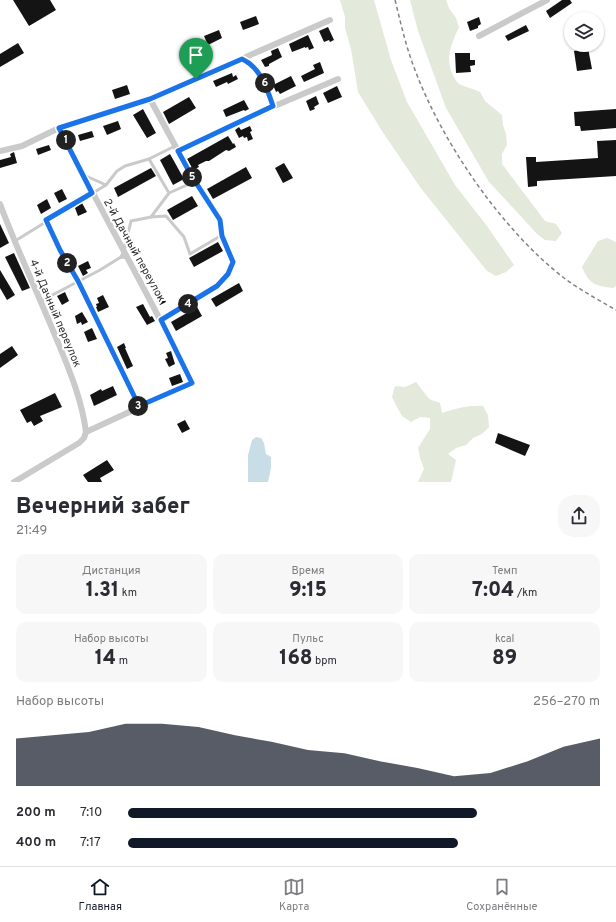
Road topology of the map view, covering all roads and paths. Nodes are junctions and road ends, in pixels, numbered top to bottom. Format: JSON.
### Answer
{"nodes":[{"id":1,"x":547,"y":0,"type":"edge"},
{"id":2,"x":330,"y":20,"type":"dead end"},
{"id":3,"x":479,"y":36,"type":"dead end"},
{"id":4,"x":242,"y":59,"type":"junction"},
{"id":5,"x":338,"y":79,"type":"dead end"},
{"id":6,"x":150,"y":99,"type":"junction"},
{"id":7,"x":273,"y":106,"type":"junction"},
{"id":8,"x":59,"y":128,"type":"junction"},
{"id":9,"x":176,"y":149,"type":"junction"},
{"id":10,"x":0,"y":151,"type":"edge"},
{"id":11,"x":150,"y":159,"type":"junction"},
{"id":12,"x":83,"y":175,"type":"junction"},
{"id":13,"x":191,"y":175,"type":"junction"},
{"id":14,"x":106,"y":185,"type":"junction"},
{"id":15,"x":92,"y":193,"type":"junction"},
{"id":16,"x":169,"y":194,"type":"junction"},
{"id":17,"x":0,"y":204,"type":"edge"},
{"id":18,"x":150,"y":217,"type":"junction"},
{"id":19,"x":46,"y":220,"type":"junction"},
{"id":20,"x":222,"y":236,"type":"junction"},
{"id":21,"x":14,"y":241,"type":"junction"},
{"id":22,"x":124,"y":251,"type":"junction"},
{"id":23,"x":121,"y":257,"type":"junction"},
{"id":24,"x":129,"y":258,"type":"junction"},
{"id":25,"x":78,"y":281,"type":"junction"},
{"id":26,"x":41,"y":301,"type":"junction"},
{"id":27,"x":161,"y":320,"type":"junction"},
{"id":28,"x":139,"y":406,"type":"junction"},
{"id":29,"x":86,"y":432,"type":"junction"},
{"id":30,"x":14,"y":482,"type":"edge"}],
"edges":[{"from":1,"to":3,"type":"street"},
{"from":2,"to":4,"type":"street"},
{"from":4,"to":6,"type":"street"},
{"from":4,"to":7,"type":"lane"},
{"from":5,"to":7,"type":"street"},
{"from":6,"to":8,"type":"street"},
{"from":6,"to":9,"type":"street"},
{"from":7,"to":9,"type":"street"},
{"from":8,"to":10,"type":"street"},
{"from":8,"to":12,"type":"street","name":"2-й Дачный переулок"},
{"from":9,"to":11,"type":"lane"},
{"from":9,"to":13,"type":"street"},
{"from":11,"to":14,"type":"lane"},
{"from":11,"to":16,"type":"lane"},
{"from":12,"to":14,"type":"lane"},
{"from":12,"to":15,"type":"street","name":"2-й Дачный переулок"},
{"from":13,"to":16,"type":"lane"},
{"from":13,"to":20,"type":"street"},
{"from":14,"to":15,"type":"lane"},
{"from":15,"to":19,"type":"lane"},
{"from":15,"to":22,"type":"street","name":"2-й Дачный переулок"},
{"from":16,"to":18,"type":"lane"},
{"from":17,"to":21,"type":"street","name":"4-й Дачный переулок"},
{"from":18,"to":20,"type":"lane"},
{"from":18,"to":22,"type":"lane"},
{"from":19,"to":21,"type":"lane"},
{"from":19,"to":25,"type":"street"},
{"from":20,"to":27,"type":"street"},
{"from":21,"to":26,"type":"street","name":"4-й Дачный переулок"},
{"from":22,"to":23,"type":"lane"},
{"from":22,"to":24,"type":"street","name":"2-й Дачный переулок"},
{"from":23,"to":24,"type":"lane"},
{"from":23,"to":25,"type":"lane"},
{"from":24,"to":27,"type":"street","name":"2-й Дачный переулок"},
{"from":25,"to":26,"type":"lane"},
{"from":25,"to":28,"type":"street"},
{"from":26,"to":29,"type":"street","name":"4-й Дачный переулок"},
{"from":27,"to":28,"type":"street","name":"2-й Дачный переулок"},
{"from":28,"to":29,"type":"street"},
{"from":29,"to":30,"type":"street"}]}
